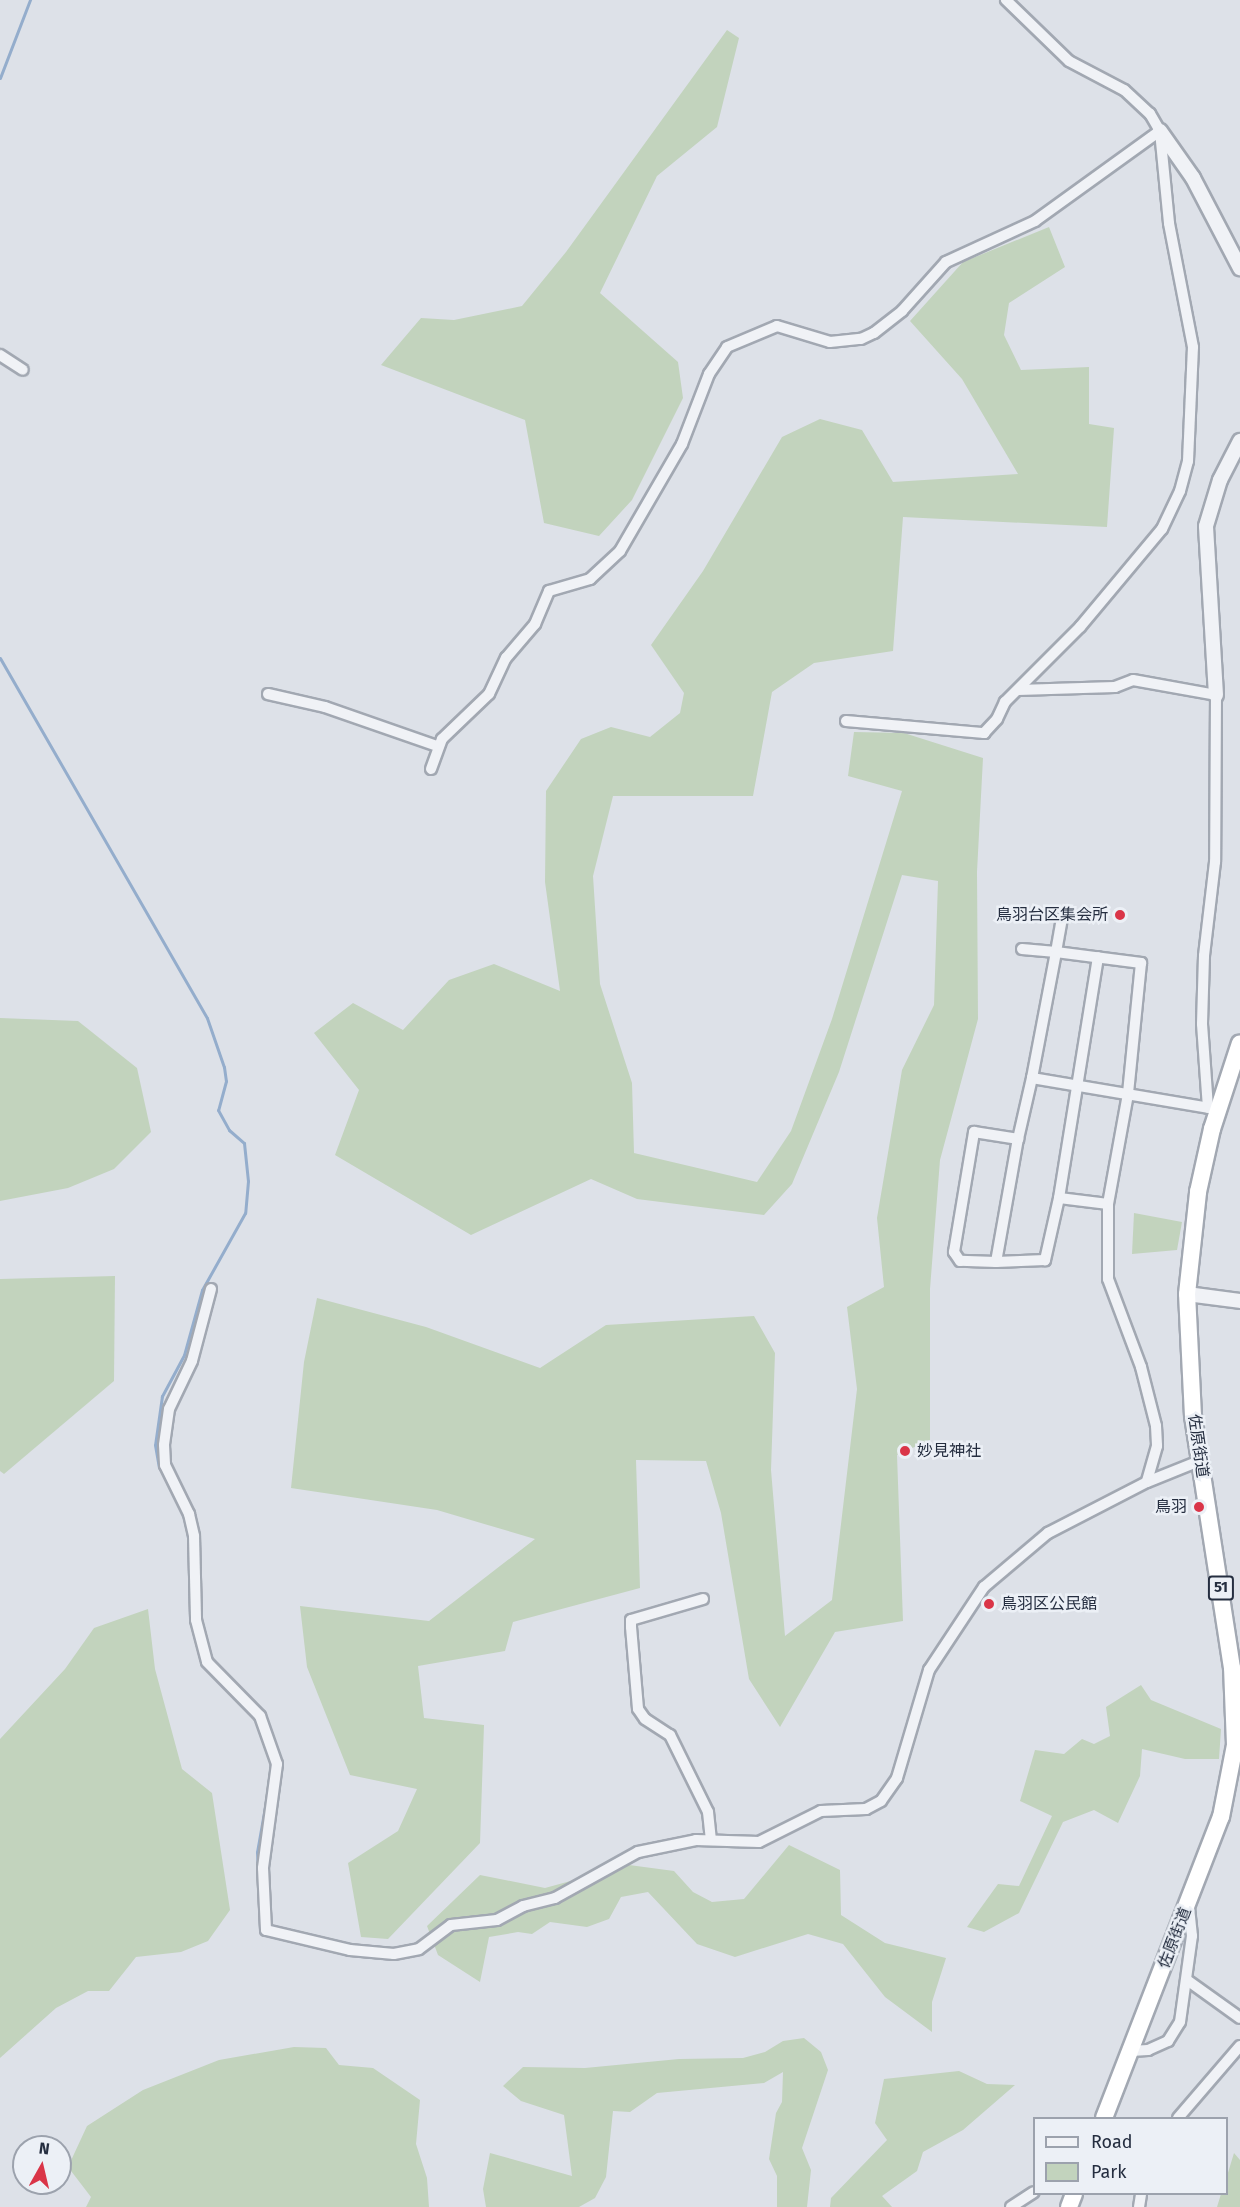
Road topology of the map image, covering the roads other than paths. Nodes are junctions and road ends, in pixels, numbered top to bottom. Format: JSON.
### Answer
{"nodes":[{"id":1,"x":1006,"y":0,"type":"edge"},
{"id":2,"x":1160,"y":131,"type":"junction"},
{"id":3,"x":1240,"y":268,"type":"edge"},
{"id":4,"x":0,"y":355,"type":"edge"},
{"id":5,"x":23,"y":370,"type":"dead end"},
{"id":6,"x":1240,"y":441,"type":"edge"},
{"id":7,"x":1018,"y":690,"type":"junction"},
{"id":8,"x":268,"y":694,"type":"dead end"},
{"id":9,"x":1216,"y":695,"type":"junction"},
{"id":10,"x":846,"y":722,"type":"dead end"},
{"id":11,"x":437,"y":746,"type":"junction"},
{"id":12,"x":431,"y":769,"type":"dead end"},
{"id":13,"x":1062,"y":919,"type":"dead end"},
{"id":14,"x":1022,"y":950,"type":"dead end"},
{"id":15,"x":1056,"y":952,"type":"junction"},
{"id":16,"x":1098,"y":957,"type":"junction"},
{"id":17,"x":1240,"y":1043,"type":"edge"},
{"id":18,"x":1032,"y":1078,"type":"junction"},
{"id":19,"x":1079,"y":1086,"type":"junction"},
{"id":20,"x":1128,"y":1094,"type":"junction"},
{"id":21,"x":1213,"y":1109,"type":"junction"},
{"id":22,"x":1018,"y":1139,"type":"junction"},
{"id":23,"x":1059,"y":1198,"type":"junction"},
{"id":24,"x":1108,"y":1204,"type":"junction"},
{"id":25,"x":996,"y":1262,"type":"junction"},
{"id":26,"x":211,"y":1289,"type":"dead end"},
{"id":27,"x":1187,"y":1294,"type":"junction"},
{"id":28,"x":1240,"y":1301,"type":"edge"},
{"id":29,"x":1199,"y":1461,"type":"junction"},
{"id":30,"x":1147,"y":1482,"type":"junction"},
{"id":31,"x":703,"y":1599,"type":"dead end"},
{"id":32,"x":1237,"y":1698,"type":"edge"},
{"id":33,"x":711,"y":1840,"type":"junction"},
{"id":34,"x":1189,"y":1901,"type":"junction"},
{"id":35,"x":1186,"y":1980,"type":"junction"},
{"id":36,"x":1240,"y":2018,"type":"edge"},
{"id":37,"x":1240,"y":2046,"type":"edge"},
{"id":38,"x":1131,"y":2051,"type":"junction"},
{"id":39,"x":1104,"y":2117,"type":"edge"},
{"id":40,"x":1179,"y":2117,"type":"edge"},
{"id":41,"x":1033,"y":2193,"type":"edge"},
{"id":42,"x":1011,"y":2207,"type":"edge"}],
"edges":[{"from":1,"to":2,"type":"street"},
{"from":2,"to":3,"type":"street"},
{"from":2,"to":7,"type":"street"},
{"from":2,"to":11,"type":"street"},
{"from":4,"to":5,"type":"street"},
{"from":6,"to":9,"type":"street"},
{"from":7,"to":9,"type":"street"},
{"from":7,"to":10,"type":"street"},
{"from":8,"to":11,"type":"street"},
{"from":9,"to":21,"type":"street"},
{"from":11,"to":12,"type":"street"},
{"from":13,"to":15,"type":"street"},
{"from":14,"to":15,"type":"street"},
{"from":15,"to":16,"type":"street"},
{"from":15,"to":18,"type":"street"},
{"from":16,"to":19,"type":"street"},
{"from":16,"to":20,"type":"street"},
{"from":17,"to":21,"type":"highway","name":"佐原街道","number":"51"},
{"from":18,"to":19,"type":"street"},
{"from":18,"to":22,"type":"street"},
{"from":19,"to":20,"type":"street"},
{"from":19,"to":23,"type":"street"},
{"from":20,"to":21,"type":"street"},
{"from":20,"to":24,"type":"street"},
{"from":21,"to":27,"type":"highway","name":"佐原街道","number":"51"},
{"from":22,"to":25,"type":"street"},
{"from":22,"to":25,"type":"street"},
{"from":23,"to":24,"type":"street"},
{"from":23,"to":25,"type":"street"},
{"from":24,"to":30,"type":"street"},
{"from":26,"to":33,"type":"street"},
{"from":27,"to":28,"type":"street"},
{"from":27,"to":29,"type":"highway","name":"佐原街道","number":"51"},
{"from":29,"to":30,"type":"street"},
{"from":29,"to":32,"type":"highway","name":"佐原街道","number":"51"},
{"from":30,"to":33,"type":"street"},
{"from":31,"to":33,"type":"street"},
{"from":32,"to":34,"type":"highway","name":"佐原街道","number":"51"},
{"from":34,"to":35,"type":"street"},
{"from":34,"to":38,"type":"highway","name":"佐原街道","number":"51"},
{"from":35,"to":36,"type":"street"},
{"from":35,"to":38,"type":"street"},
{"from":37,"to":40,"type":"street"},
{"from":38,"to":39,"type":"highway","name":"佐原街道","number":"51"},
{"from":41,"to":42,"type":"street"}]}
